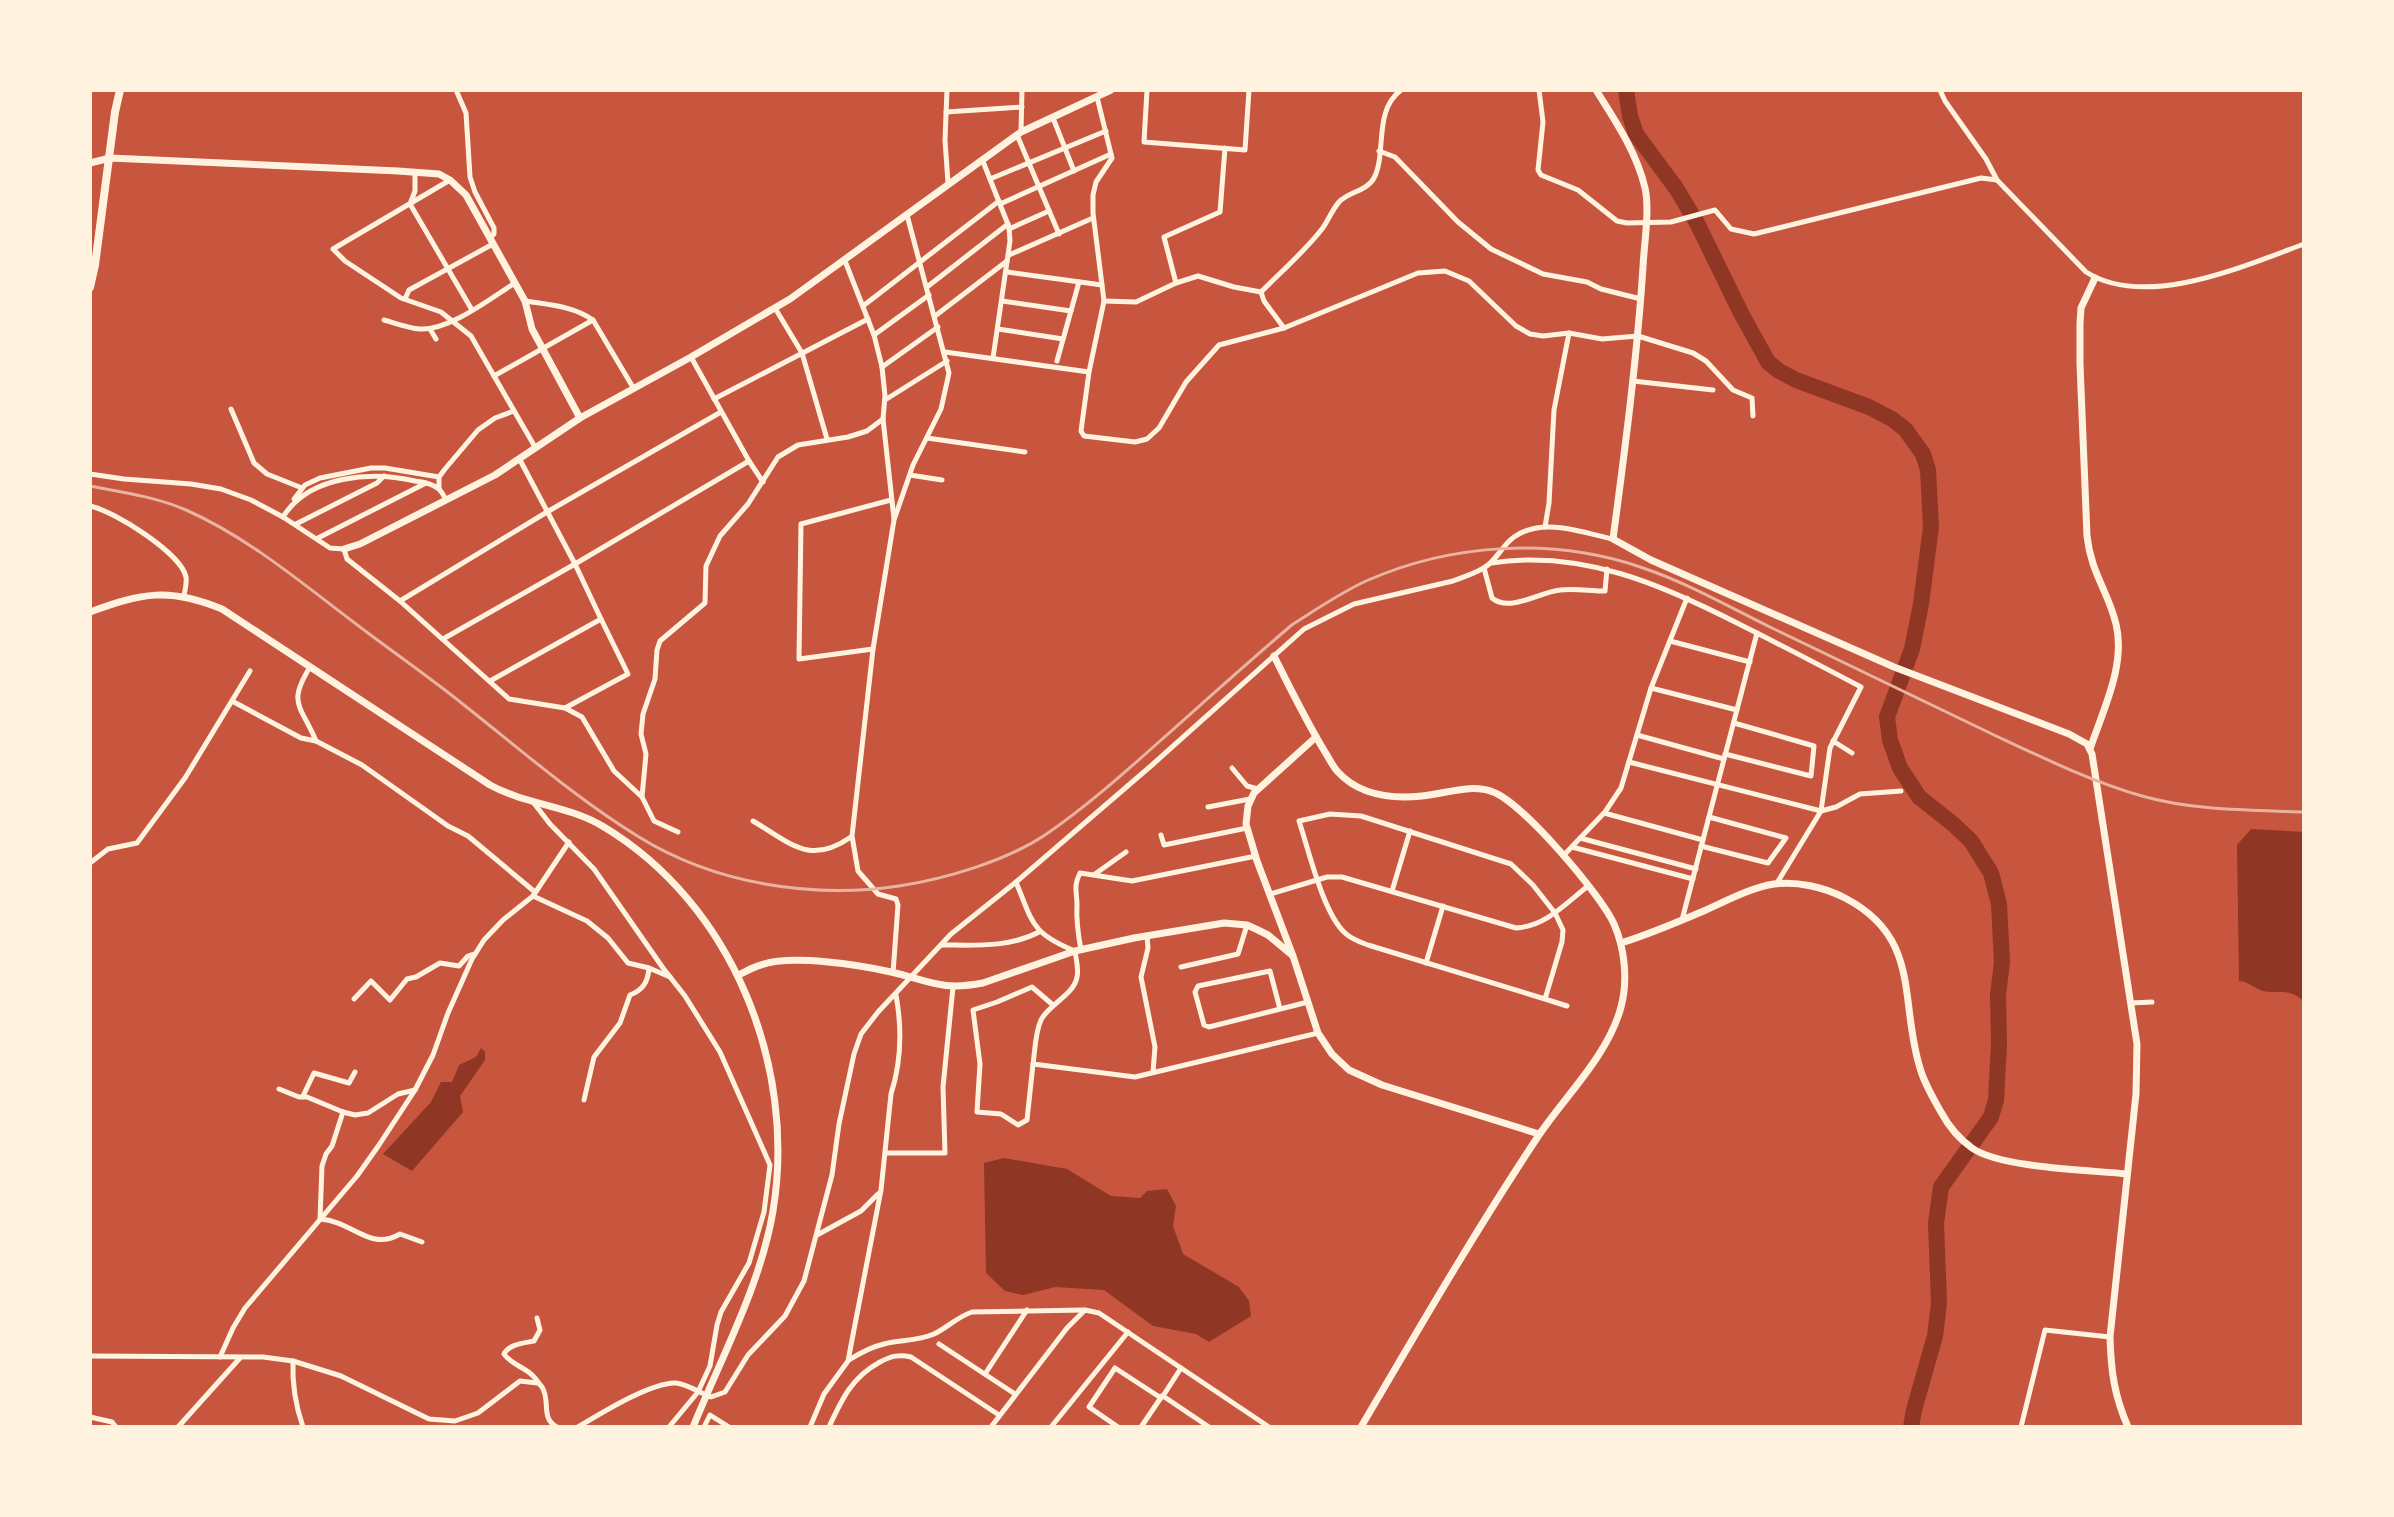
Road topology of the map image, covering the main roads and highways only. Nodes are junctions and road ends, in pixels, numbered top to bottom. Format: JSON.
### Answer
{"nodes":[{"id":1,"x":120,"y":90,"type":"edge"},
{"id":2,"x":90,"y":287,"type":"edge"}],
"edges":[{"from":1,"to":2,"type":"main road"}]}
